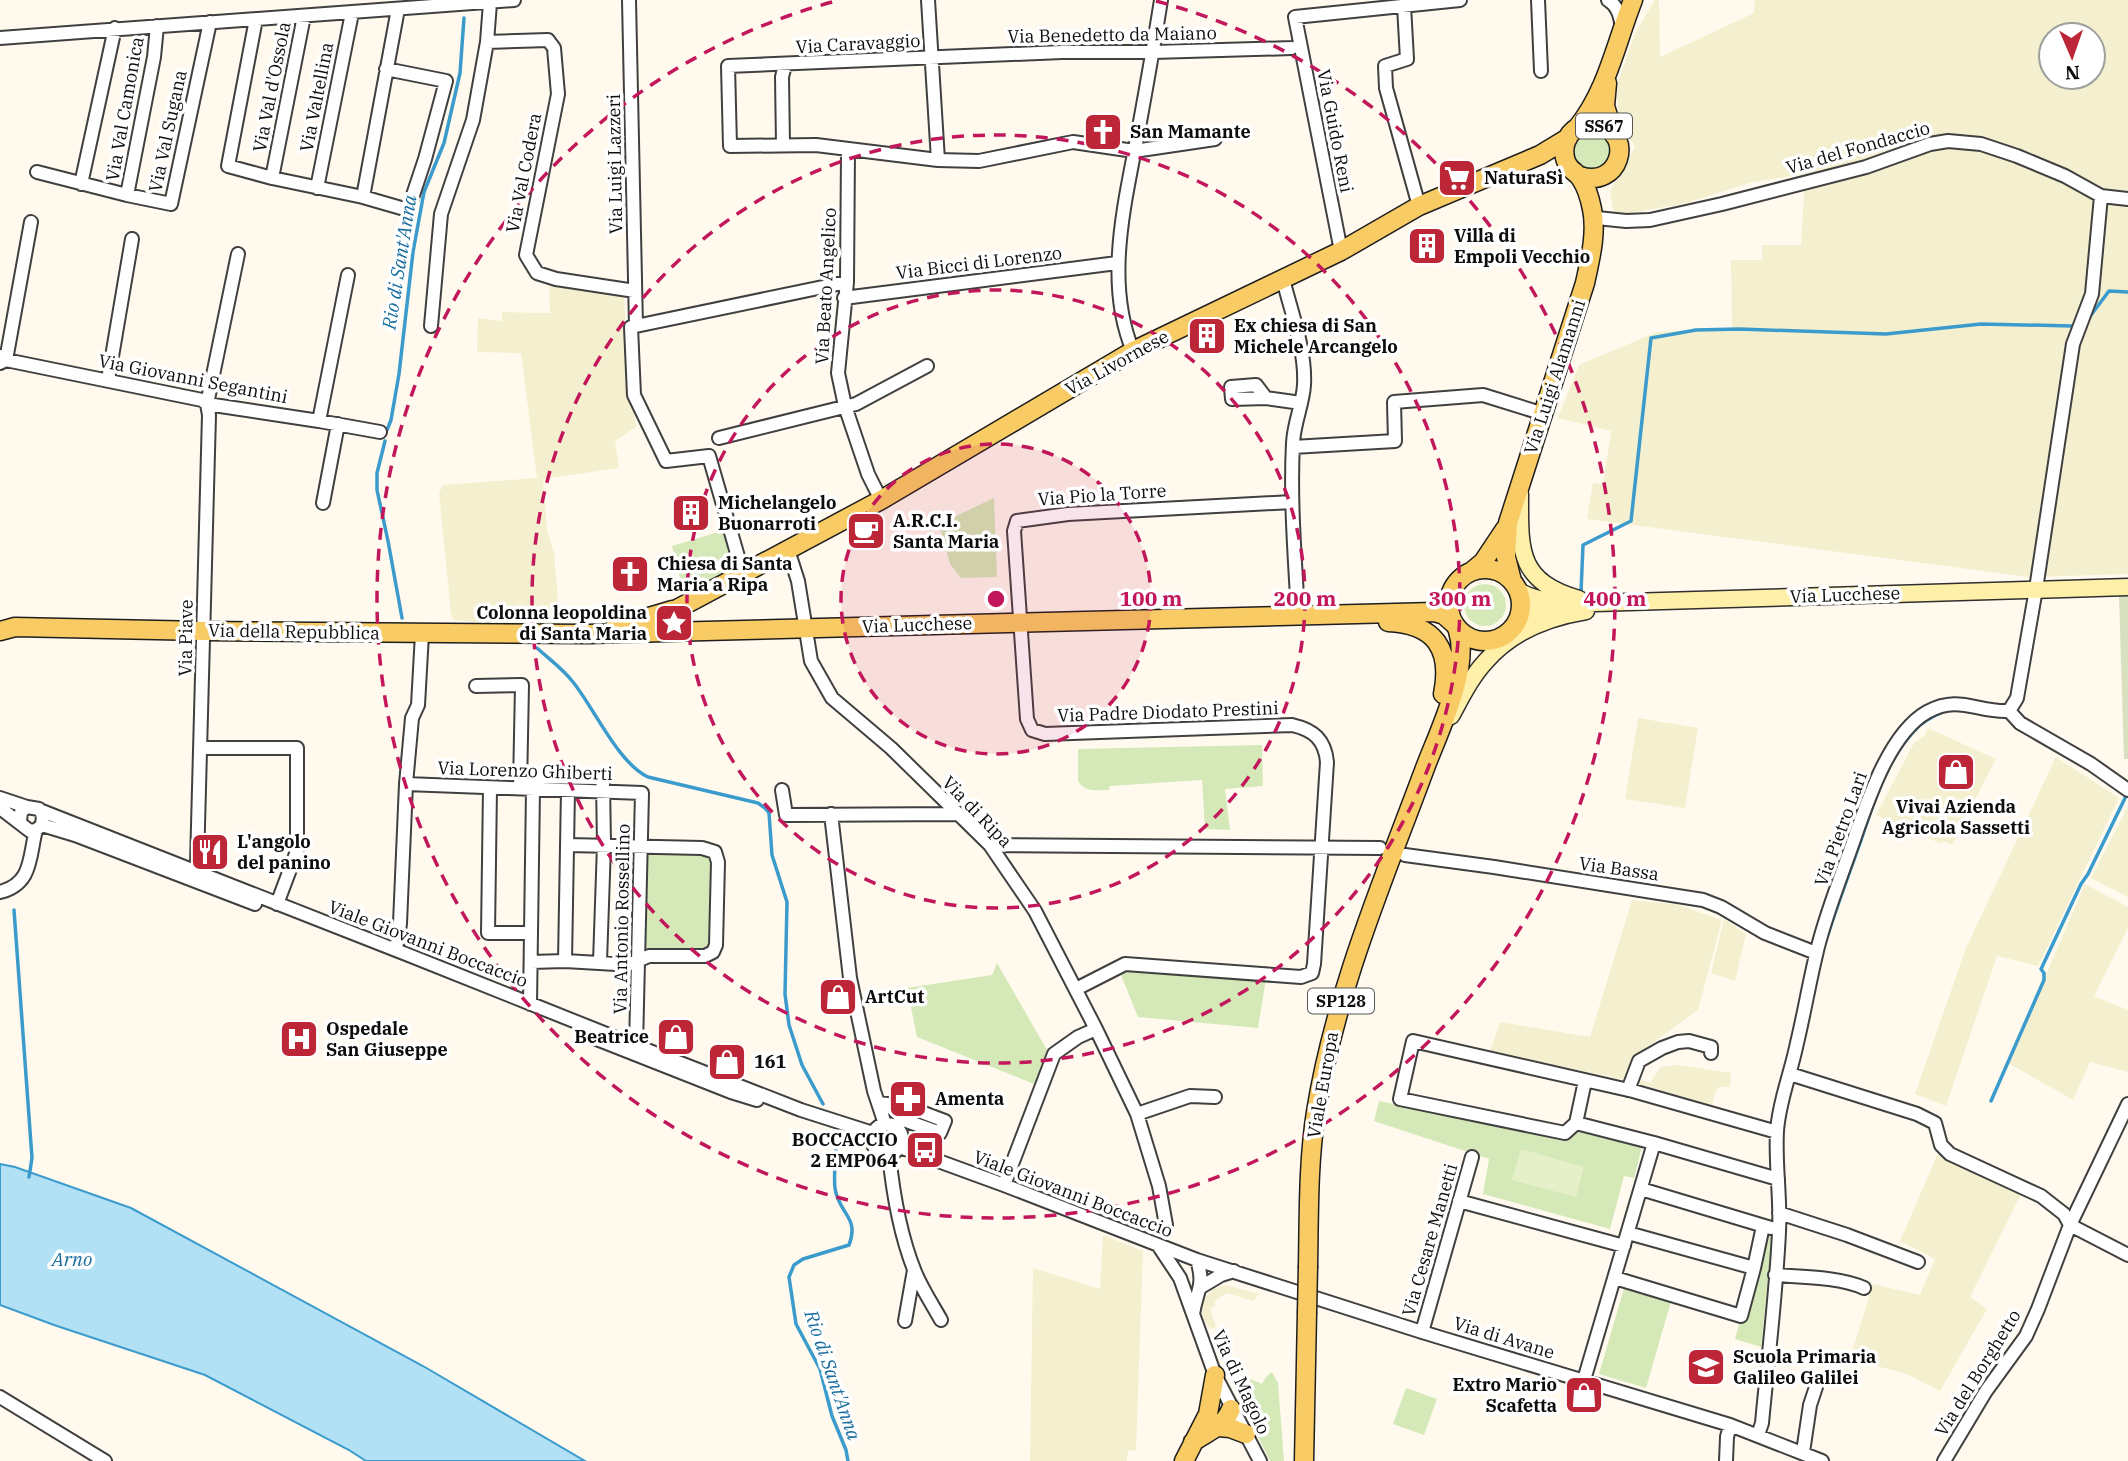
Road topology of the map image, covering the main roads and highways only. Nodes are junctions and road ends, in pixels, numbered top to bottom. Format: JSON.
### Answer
{"nodes":[{"id":1,"x":1633,"y":0,"type":"edge"},
{"id":2,"x":1608,"y":73,"type":"junction"},
{"id":3,"x":1572,"y":133,"type":"junction"},
{"id":4,"x":1614,"y":135,"type":"junction"},
{"id":5,"x":1607,"y":174,"type":"junction"},
{"id":6,"x":1580,"y":176,"type":"junction"},
{"id":7,"x":1595,"y":223,"type":"junction"},
{"id":8,"x":1520,"y":487,"type":"junction"},
{"id":9,"x":1508,"y":523,"type":"junction"},
{"id":10,"x":1471,"y":572,"type":"junction"},
{"id":11,"x":1514,"y":585,"type":"junction"},
{"id":12,"x":2128,"y":587,"type":"edge"},
{"id":13,"x":1616,"y":602,"type":"junction"},
{"id":14,"x":1655,"y":602,"type":"junction"},
{"id":15,"x":1562,"y":604,"type":"junction"},
{"id":16,"x":677,"y":608,"type":"junction"},
{"id":17,"x":1298,"y":615,"type":"junction"},
{"id":18,"x":1517,"y":621,"type":"junction"},
{"id":19,"x":1456,"y":627,"type":"junction"},
{"id":20,"x":5,"y":628,"type":"edge"},
{"id":21,"x":676,"y":631,"type":"junction"},
{"id":22,"x":588,"y":634,"type":"junction"},
{"id":23,"x":1489,"y":641,"type":"junction"},
{"id":24,"x":1454,"y":688,"type":"junction"},
{"id":25,"x":1432,"y":749,"type":"junction"},
{"id":26,"x":1215,"y":1375,"type":"road end"},
{"id":27,"x":1231,"y":1409,"type":"road end"},
{"id":28,"x":1213,"y":1420,"type":"junction"},
{"id":29,"x":1246,"y":1434,"type":"road end"},
{"id":30,"x":1184,"y":1461,"type":"edge"},
{"id":31,"x":1304,"y":1461,"type":"edge"}],
"edges":[{"from":1,"to":2,"type":"main road","name":"Via Livornese","number":"SS67"},
{"from":2,"to":3,"type":"main road","name":"Via Livornese","number":"SS67"},
{"from":2,"to":4,"type":"main road","name":"Via Livornese","number":"SS67"},
{"from":3,"to":4,"type":"main road","number":"SS67"},
{"from":3,"to":6,"type":"main road","number":"SS67"},
{"from":3,"to":16,"type":"main road","name":"Via Livornese"},
{"from":4,"to":5,"type":"main road","name":"Via Livornese","number":"SS67"},
{"from":5,"to":6,"type":"main road"},
{"from":5,"to":7,"type":"main road","name":"Via Luigi Alamanni"},
{"from":6,"to":7,"type":"main road","name":"Via Luigi Alamanni"},
{"from":7,"to":8,"type":"main road","name":"Via Luigi Alamanni"},
{"from":8,"to":9,"type":"main road","name":"Via Luigi Alamanni"},
{"from":8,"to":13,"type":"main road"},
{"from":9,"to":10,"type":"main road","name":"Via Luigi Alamanni"},
{"from":9,"to":11,"type":"main road","name":"Via Luigi Alamanni"},
{"from":10,"to":11,"type":"main road","name":"Via Lucchese"},
{"from":10,"to":19,"type":"main road"},
{"from":11,"to":15,"type":"main road","name":"Via Lucchese"},
{"from":11,"to":18,"type":"main road"},
{"from":12,"to":14,"type":"main road","name":"Via Lucchese"},
{"from":13,"to":14,"type":"main road","name":"Via Lucchese"},
{"from":13,"to":15,"type":"main road","name":"Via Lucchese"},
{"from":14,"to":25,"type":"main road","number":"SP128"},
{"from":15,"to":18,"type":"main road","name":"Via Lucchese"},
{"from":16,"to":21,"type":"main road"},
{"from":16,"to":22,"type":"main road","name":"Via Livornese"},
{"from":17,"to":19,"type":"main road","name":"Via Lucchese"},
{"from":17,"to":21,"type":"main road","name":"Via Lucchese"},
{"from":17,"to":25,"type":"main road","number":"SP128"},
{"from":18,"to":23,"type":"main road","name":"Via Lucchese"},
{"from":19,"to":23,"type":"main road","name":"Via Lucchese"},
{"from":19,"to":24,"type":"main road","name":"Viale Europa","number":"SP128"},
{"from":20,"to":22,"type":"main road","name":"Via della Repubblica"},
{"from":21,"to":22,"type":"main road","name":"Via Lucchese"},
{"from":23,"to":24,"type":"main road","name":"Viale Europa","number":"SP128"},
{"from":24,"to":25,"type":"main road","name":"Viale Europa","number":"SP128"},
{"from":25,"to":31,"type":"main road","name":"Viale Europa","number":"SP128","bridge":true},
{"from":26,"to":28,"type":"main road"},
{"from":27,"to":28,"type":"main road"},
{"from":28,"to":29,"type":"main road"},
{"from":28,"to":30,"type":"main road"}]}
